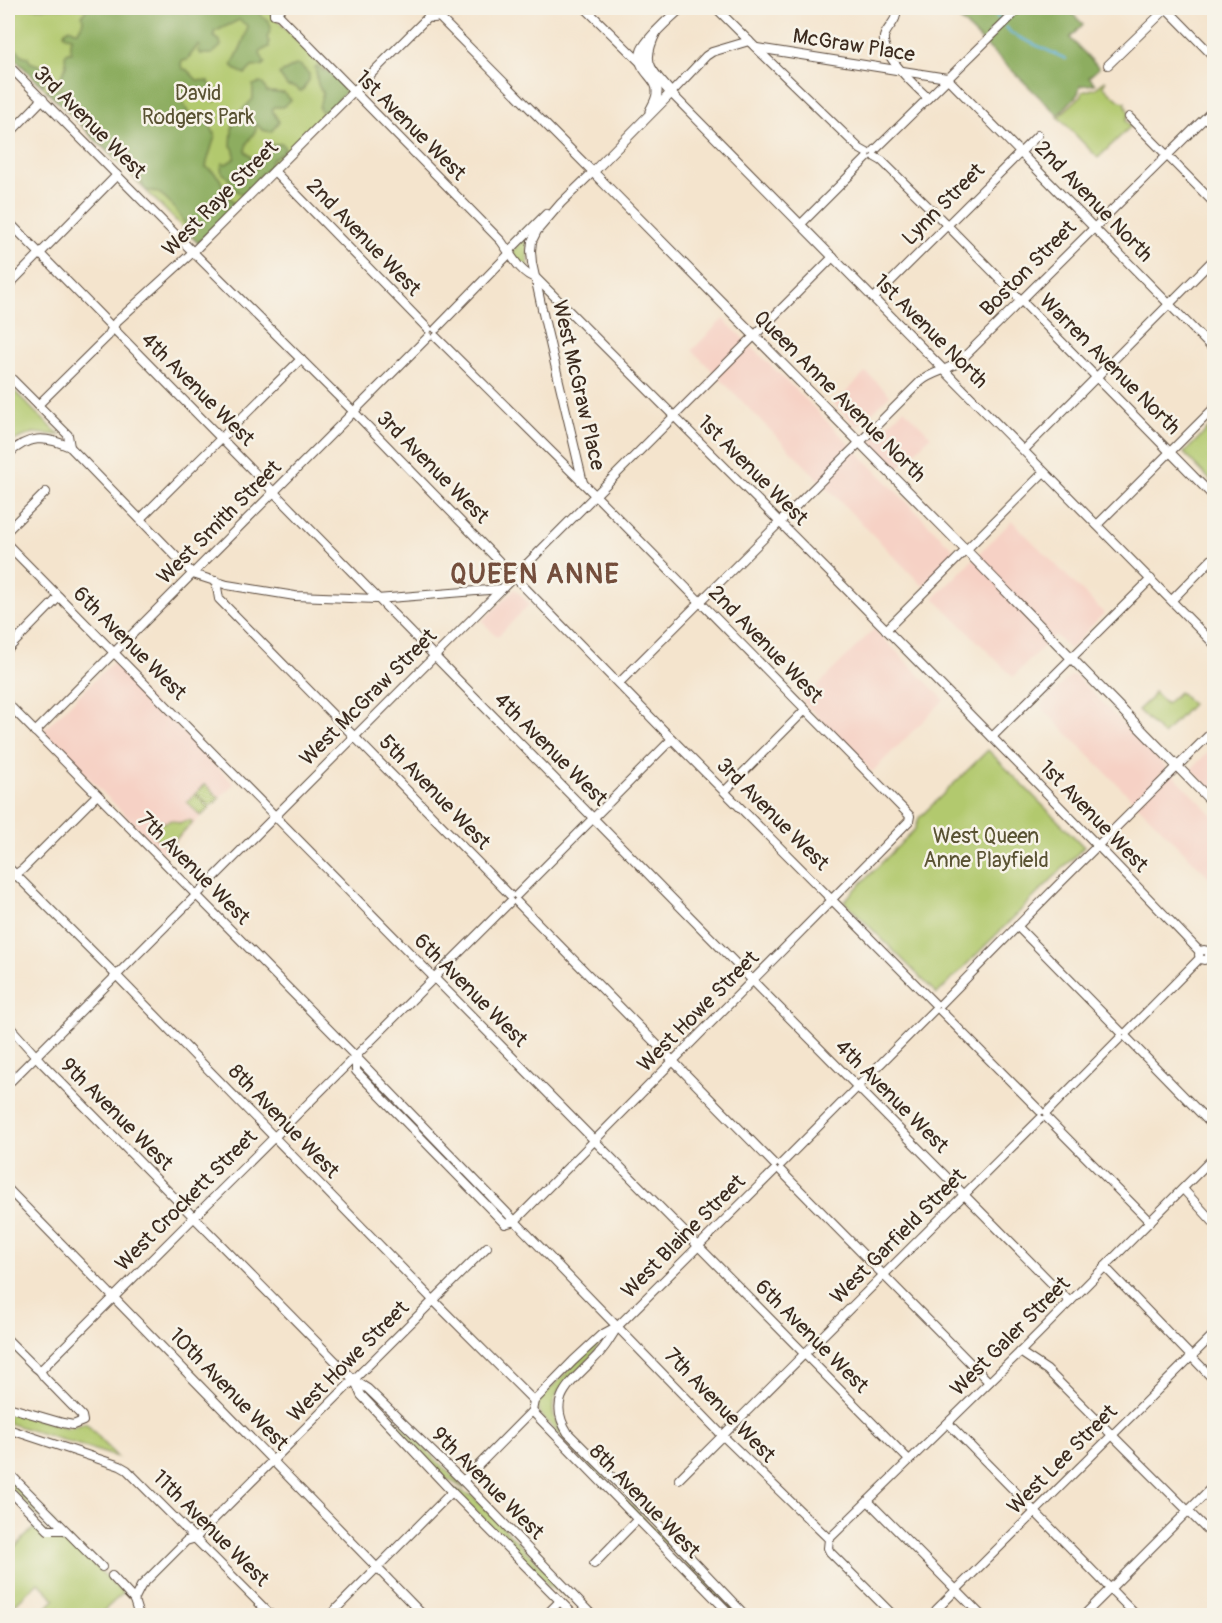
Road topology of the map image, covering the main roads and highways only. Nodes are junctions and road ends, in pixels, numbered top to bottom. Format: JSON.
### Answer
{"nodes":[{"id":1,"x":681,"y":8,"type":"edge"},
{"id":2,"x":656,"y":32,"type":"junction"},
{"id":3,"x":642,"y":123,"type":"junction"},
{"id":4,"x":1215,"y":804,"type":"edge"}],
"edges":[{"from":1,"to":2,"type":"main road"},
{"from":2,"to":3,"type":"main road"},
{"from":2,"to":3,"type":"main road","name":"1st Avenue North"},
{"from":3,"to":4,"type":"main road","name":"Queen Anne Avenue North"}]}
